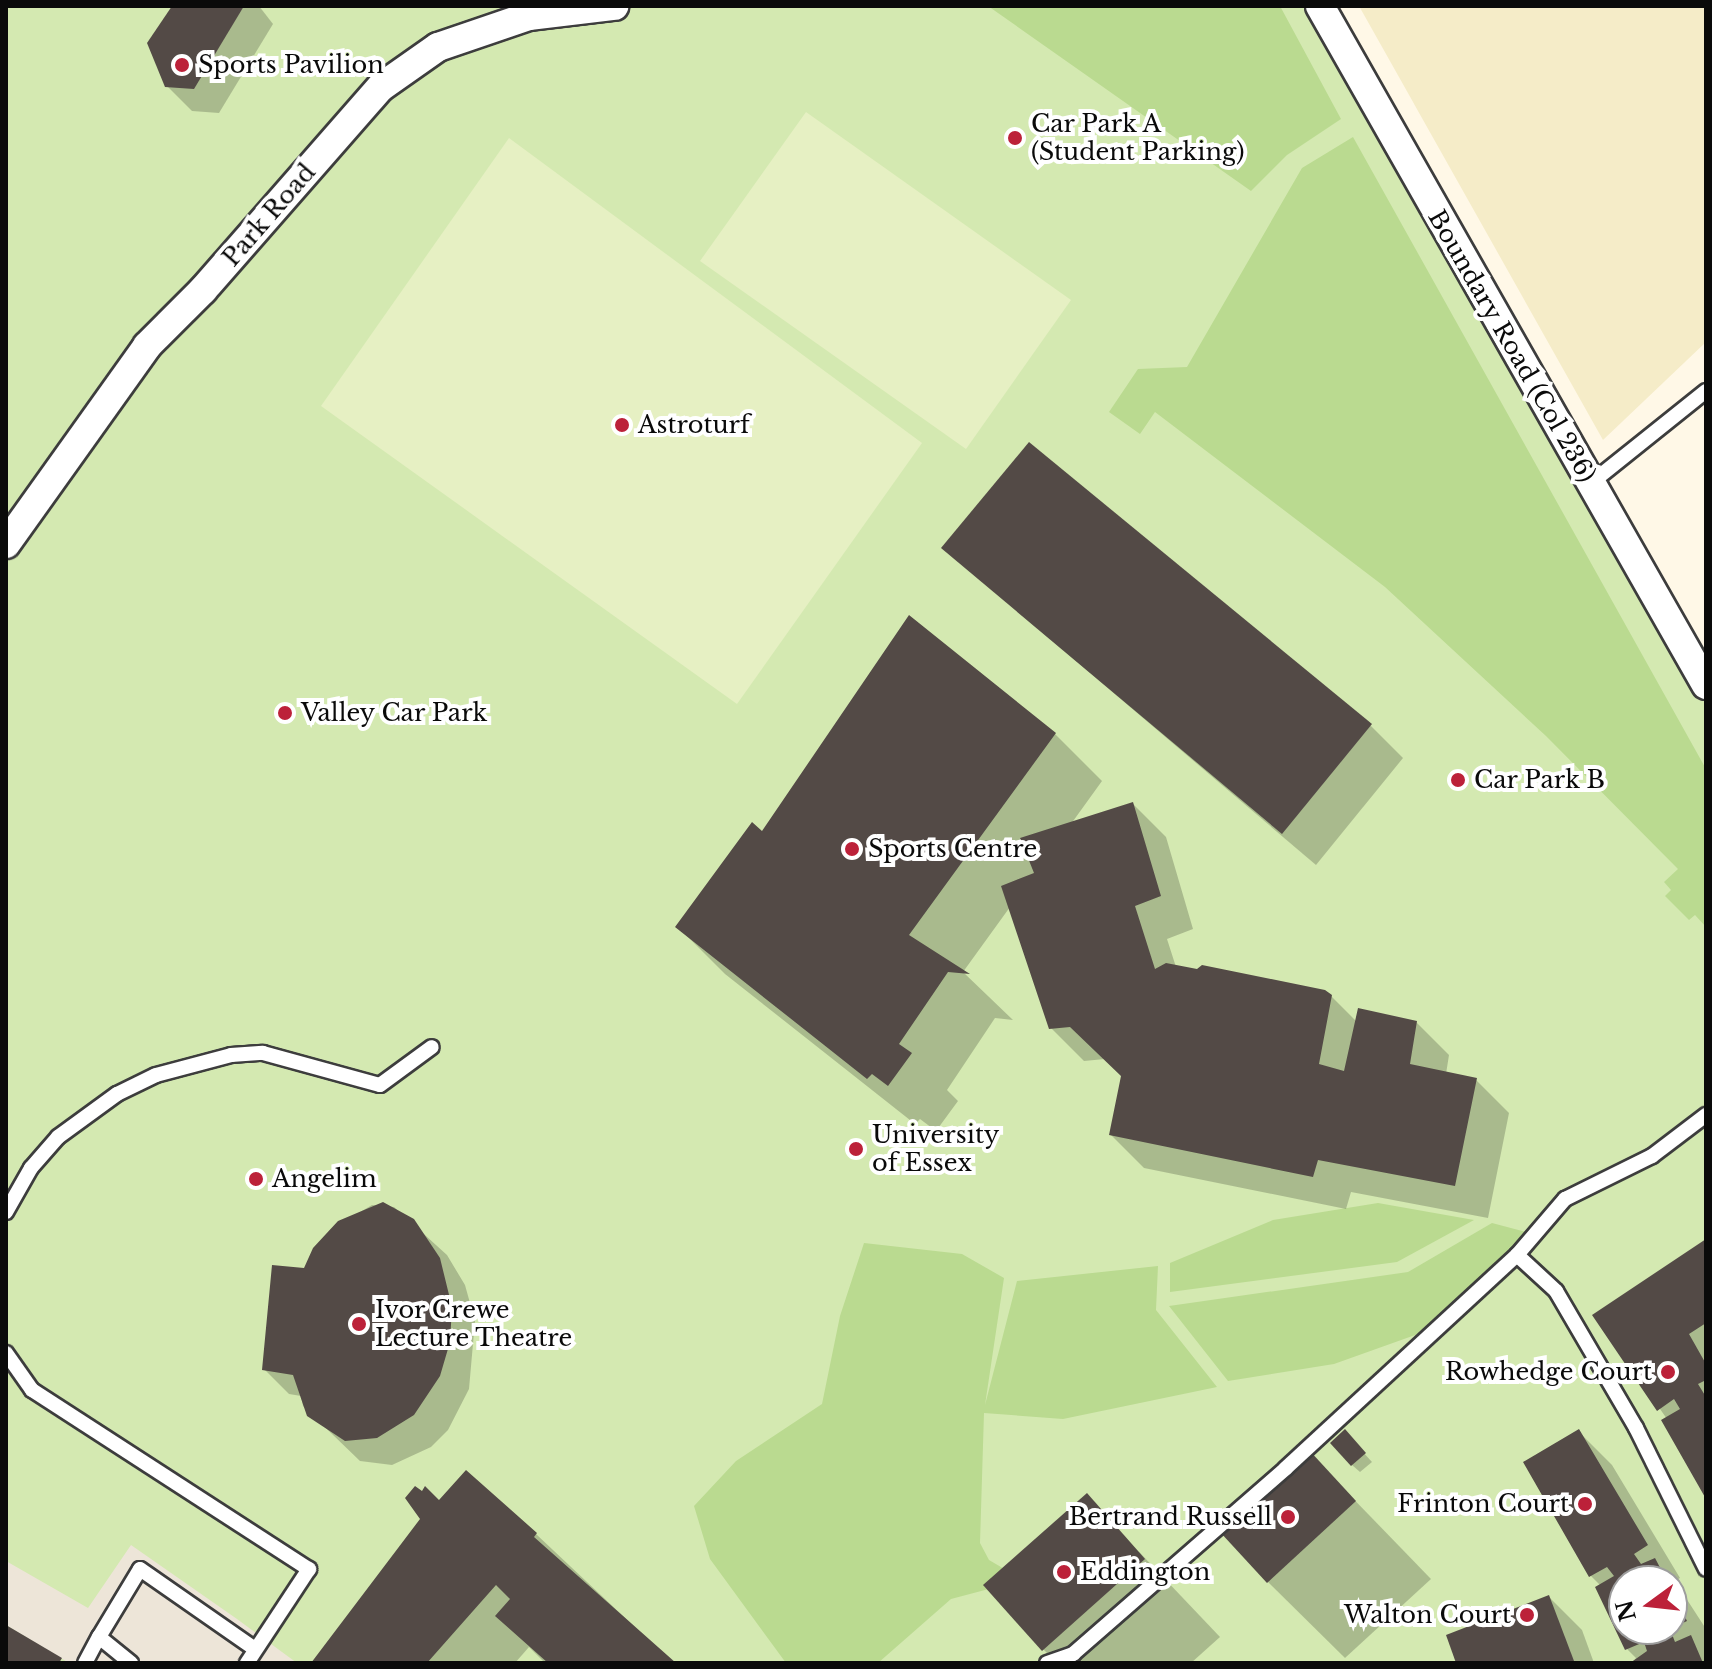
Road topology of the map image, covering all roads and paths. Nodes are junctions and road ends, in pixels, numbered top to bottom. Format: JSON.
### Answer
{"nodes":[{"id":1,"x":614,"y":6,"type":"edge"},
{"id":2,"x":1320,"y":6,"type":"edge"},
{"id":3,"x":1706,"y":391,"type":"edge"},
{"id":4,"x":1591,"y":483,"type":"junction"},
{"id":5,"x":6,"y":544,"type":"edge"},
{"id":6,"x":1706,"y":685,"type":"edge"},
{"id":7,"x":432,"y":1047,"type":"dead end"},
{"id":8,"x":1706,"y":1115,"type":"edge"},
{"id":9,"x":6,"y":1212,"type":"edge"},
{"id":10,"x":1517,"y":1255,"type":"junction"},
{"id":11,"x":6,"y":1353,"type":"edge"},
{"id":12,"x":1706,"y":1569,"type":"edge"},
{"id":13,"x":99,"y":1637,"type":"junction"},
{"id":14,"x":255,"y":1649,"type":"junction"},
{"id":15,"x":85,"y":1663,"type":"edge"},
{"id":16,"x":131,"y":1663,"type":"edge"},
{"id":17,"x":247,"y":1663,"type":"edge"},
{"id":18,"x":1047,"y":1663,"type":"edge"}],
"edges":[{"from":1,"to":5,"type":"street","name":"Park Road"},
{"from":2,"to":4,"type":"street","name":"Boundary Road (Col 236)"},
{"from":3,"to":4,"type":"lane"},
{"from":4,"to":6,"type":"street","name":"Boundary Road (Col 236)"},
{"from":7,"to":9,"type":"lane"},
{"from":8,"to":10,"type":"lane"},
{"from":10,"to":12,"type":"lane"},
{"from":10,"to":18,"type":"lane"},
{"from":11,"to":14,"type":"lane"},
{"from":13,"to":14,"type":"lane"},
{"from":13,"to":15,"type":"lane"},
{"from":13,"to":16,"type":"lane"},
{"from":14,"to":17,"type":"lane"}]}
